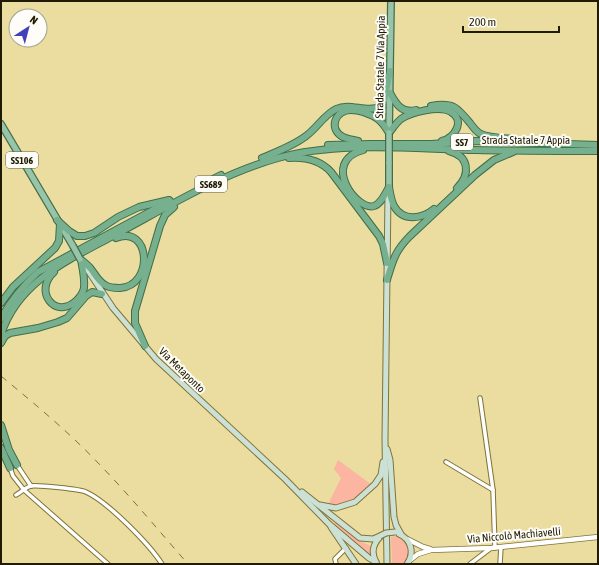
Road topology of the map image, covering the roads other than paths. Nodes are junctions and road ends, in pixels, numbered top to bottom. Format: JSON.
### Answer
{"nodes":[{"id":1,"x":391,"y":1,"type":"edge"},
{"id":2,"x":390,"y":71,"type":"junction"},
{"id":3,"x":390,"y":93,"type":"junction"},
{"id":4,"x":1,"y":124,"type":"edge"},
{"id":5,"x":389,"y":133,"type":"junction"},
{"id":6,"x":431,"y":144,"type":"junction"},
{"id":7,"x":542,"y":144,"type":"junction"},
{"id":8,"x":598,"y":145,"type":"edge"},
{"id":9,"x":371,"y":146,"type":"junction"},
{"id":10,"x":382,"y":146,"type":"junction"},
{"id":11,"x":438,"y":148,"type":"junction"},
{"id":12,"x":521,"y":150,"type":"junction"},
{"id":13,"x":598,"y":151,"type":"edge"},
{"id":14,"x":262,"y":160,"type":"junction"},
{"id":15,"x":389,"y":188,"type":"junction"},
{"id":16,"x":185,"y":198,"type":"junction"},
{"id":17,"x":174,"y":199,"type":"junction"},
{"id":18,"x":59,"y":222,"type":"junction"},
{"id":19,"x":95,"y":246,"type":"junction"},
{"id":20,"x":81,"y":260,"type":"junction"},
{"id":21,"x":64,"y":263,"type":"junction"},
{"id":22,"x":387,"y":263,"type":"junction"},
{"id":23,"x":387,"y":280,"type":"junction"},
{"id":24,"x":102,"y":294,"type":"junction"},
{"id":25,"x":1,"y":303,"type":"edge"},
{"id":26,"x":1,"y":319,"type":"edge"},
{"id":27,"x":1,"y":335,"type":"edge"},
{"id":28,"x":1,"y":344,"type":"edge"},
{"id":29,"x":144,"y":346,"type":"junction"},
{"id":30,"x":480,"y":398,"type":"dead end"},
{"id":31,"x":1,"y":425,"type":"edge"},
{"id":32,"x":385,"y":439,"type":"junction"},
{"id":33,"x":1,"y":448,"type":"edge"},
{"id":34,"x":446,"y":462,"type":"dead end"},
{"id":35,"x":17,"y":465,"type":"joint"},
{"id":36,"x":10,"y":468,"type":"joint"},
{"id":37,"x":285,"y":479,"type":"junction"},
{"id":38,"x":31,"y":486,"type":"junction"},
{"id":39,"x":24,"y":490,"type":"junction"},
{"id":40,"x":493,"y":490,"type":"junction"},
{"id":41,"x":16,"y":496,"type":"dead end"},
{"id":42,"x":317,"y":504,"type":"junction"},
{"id":43,"x":330,"y":524,"type":"junction"},
{"id":44,"x":401,"y":534,"type":"junction"},
{"id":45,"x":380,"y":536,"type":"junction"},
{"id":46,"x":598,"y":537,"type":"edge"},
{"id":47,"x":407,"y":539,"type":"junction"},
{"id":48,"x":346,"y":548,"type":"junction"},
{"id":49,"x":495,"y":548,"type":"junction"},
{"id":50,"x":431,"y":550,"type":"junction"},
{"id":51,"x":376,"y":563,"type":"edge"},
{"id":52,"x":408,"y":563,"type":"edge"},
{"id":53,"x":108,"y":564,"type":"edge"},
{"id":54,"x":162,"y":564,"type":"edge"},
{"id":55,"x":336,"y":564,"type":"edge"},
{"id":56,"x":356,"y":564,"type":"edge"},
{"id":57,"x":387,"y":564,"type":"edge"},
{"id":58,"x":470,"y":564,"type":"edge"},
{"id":59,"x":500,"y":564,"type":"edge"}],
"edges":[{"from":1,"to":2,"type":"main road","name":"Strada Statale 7 Via Appia"},
{"from":2,"to":3,"type":"main road","name":"Strada Statale 7 Via Appia"},
{"from":2,"to":14,"type":"highway"},
{"from":3,"to":5,"type":"main road","name":"Strada Statale 7 Via Appia"},
{"from":3,"to":7,"type":"highway"},
{"from":4,"to":18,"type":"main road","number":"SS106"},
{"from":5,"to":6,"type":"highway"},
{"from":5,"to":9,"type":"highway"},
{"from":5,"to":15,"type":"main road","name":"Strada Statale 7 Via Appia","bridge":true},
{"from":6,"to":7,"type":"highway","name":"Strada Statale 7 Appia","number":"SS7"},
{"from":6,"to":10,"type":"highway","name":"Strada Statale 7 Appia","number":"SS7"},
{"from":7,"to":8,"type":"highway","name":"Strada Statale 7 Appia","number":"SS7"},
{"from":9,"to":10,"type":"highway","number":"SS689"},
{"from":9,"to":14,"type":"highway","number":"SS689"},
{"from":9,"to":15,"type":"highway"},
{"from":10,"to":11,"type":"highway","name":"Strada Statale 7 Appia","number":"SS7"},
{"from":11,"to":12,"type":"highway","name":"Strada Statale 7 Appia","number":"SS7"},
{"from":11,"to":15,"type":"highway"},
{"from":12,"to":13,"type":"highway","name":"Strada Statale 7 Appia","number":"SS7"},
{"from":12,"to":23,"type":"highway"},
{"from":14,"to":16,"type":"highway","number":"SS689"},
{"from":14,"to":17,"type":"highway","number":"SS689"},
{"from":14,"to":22,"type":"highway"},
{"from":15,"to":22,"type":"main road"},
{"from":16,"to":19,"type":"highway","number":"SS689"},
{"from":16,"to":29,"type":"highway"},
{"from":17,"to":18,"type":"highway"},
{"from":17,"to":26,"type":"highway","number":"SS689"},
{"from":18,"to":20,"type":"main road","number":"SS106","bridge":true},
{"from":18,"to":25,"type":"highway"},
{"from":19,"to":20,"type":"highway"},
{"from":19,"to":21,"type":"highway","number":"SS689"},
{"from":20,"to":21,"type":"highway"},
{"from":20,"to":24,"type":"main road","name":"Via Metaponto"},
{"from":21,"to":27,"type":"highway","number":"SS689"},
{"from":22,"to":23,"type":"main road"},
{"from":23,"to":32,"type":"main road"},
{"from":24,"to":28,"type":"highway"},
{"from":24,"to":29,"type":"main road","name":"Via Metaponto"},
{"from":29,"to":37,"type":"main road","name":"Via Metaponto"},
{"from":30,"to":40,"type":"street"},
{"from":31,"to":35,"type":"highway"},
{"from":32,"to":42,"type":"main road"},
{"from":32,"to":44,"type":"main road"},
{"from":32,"to":57,"type":"main road"},
{"from":33,"to":36,"type":"highway"},
{"from":34,"to":40,"type":"street"},
{"from":35,"to":38,"type":"street"},
{"from":36,"to":39,"type":"street"},
{"from":37,"to":42,"type":"main road"},
{"from":37,"to":43,"type":"main road"},
{"from":38,"to":39,"type":"street"},
{"from":38,"to":54,"type":"street"},
{"from":39,"to":41,"type":"street"},
{"from":39,"to":53,"type":"street"},
{"from":40,"to":49,"type":"street"},
{"from":42,"to":45,"type":"main road"},
{"from":43,"to":48,"type":"main road"},
{"from":43,"to":51,"type":"main road"},
{"from":44,"to":45,"type":"main road","bridge":true},
{"from":44,"to":47,"type":"main road"},
{"from":45,"to":51,"type":"main road"},
{"from":46,"to":49,"type":"street","name":"Via Niccolò Machiavelli"},
{"from":47,"to":50,"type":"street"},
{"from":47,"to":52,"type":"main road"},
{"from":48,"to":55,"type":"street"},
{"from":48,"to":56,"type":"main road"},
{"from":49,"to":50,"type":"street","name":"Via Niccolò Machiavelli"},
{"from":49,"to":58,"type":"street"},
{"from":49,"to":59,"type":"street"},
{"from":50,"to":52,"type":"street"}]}
